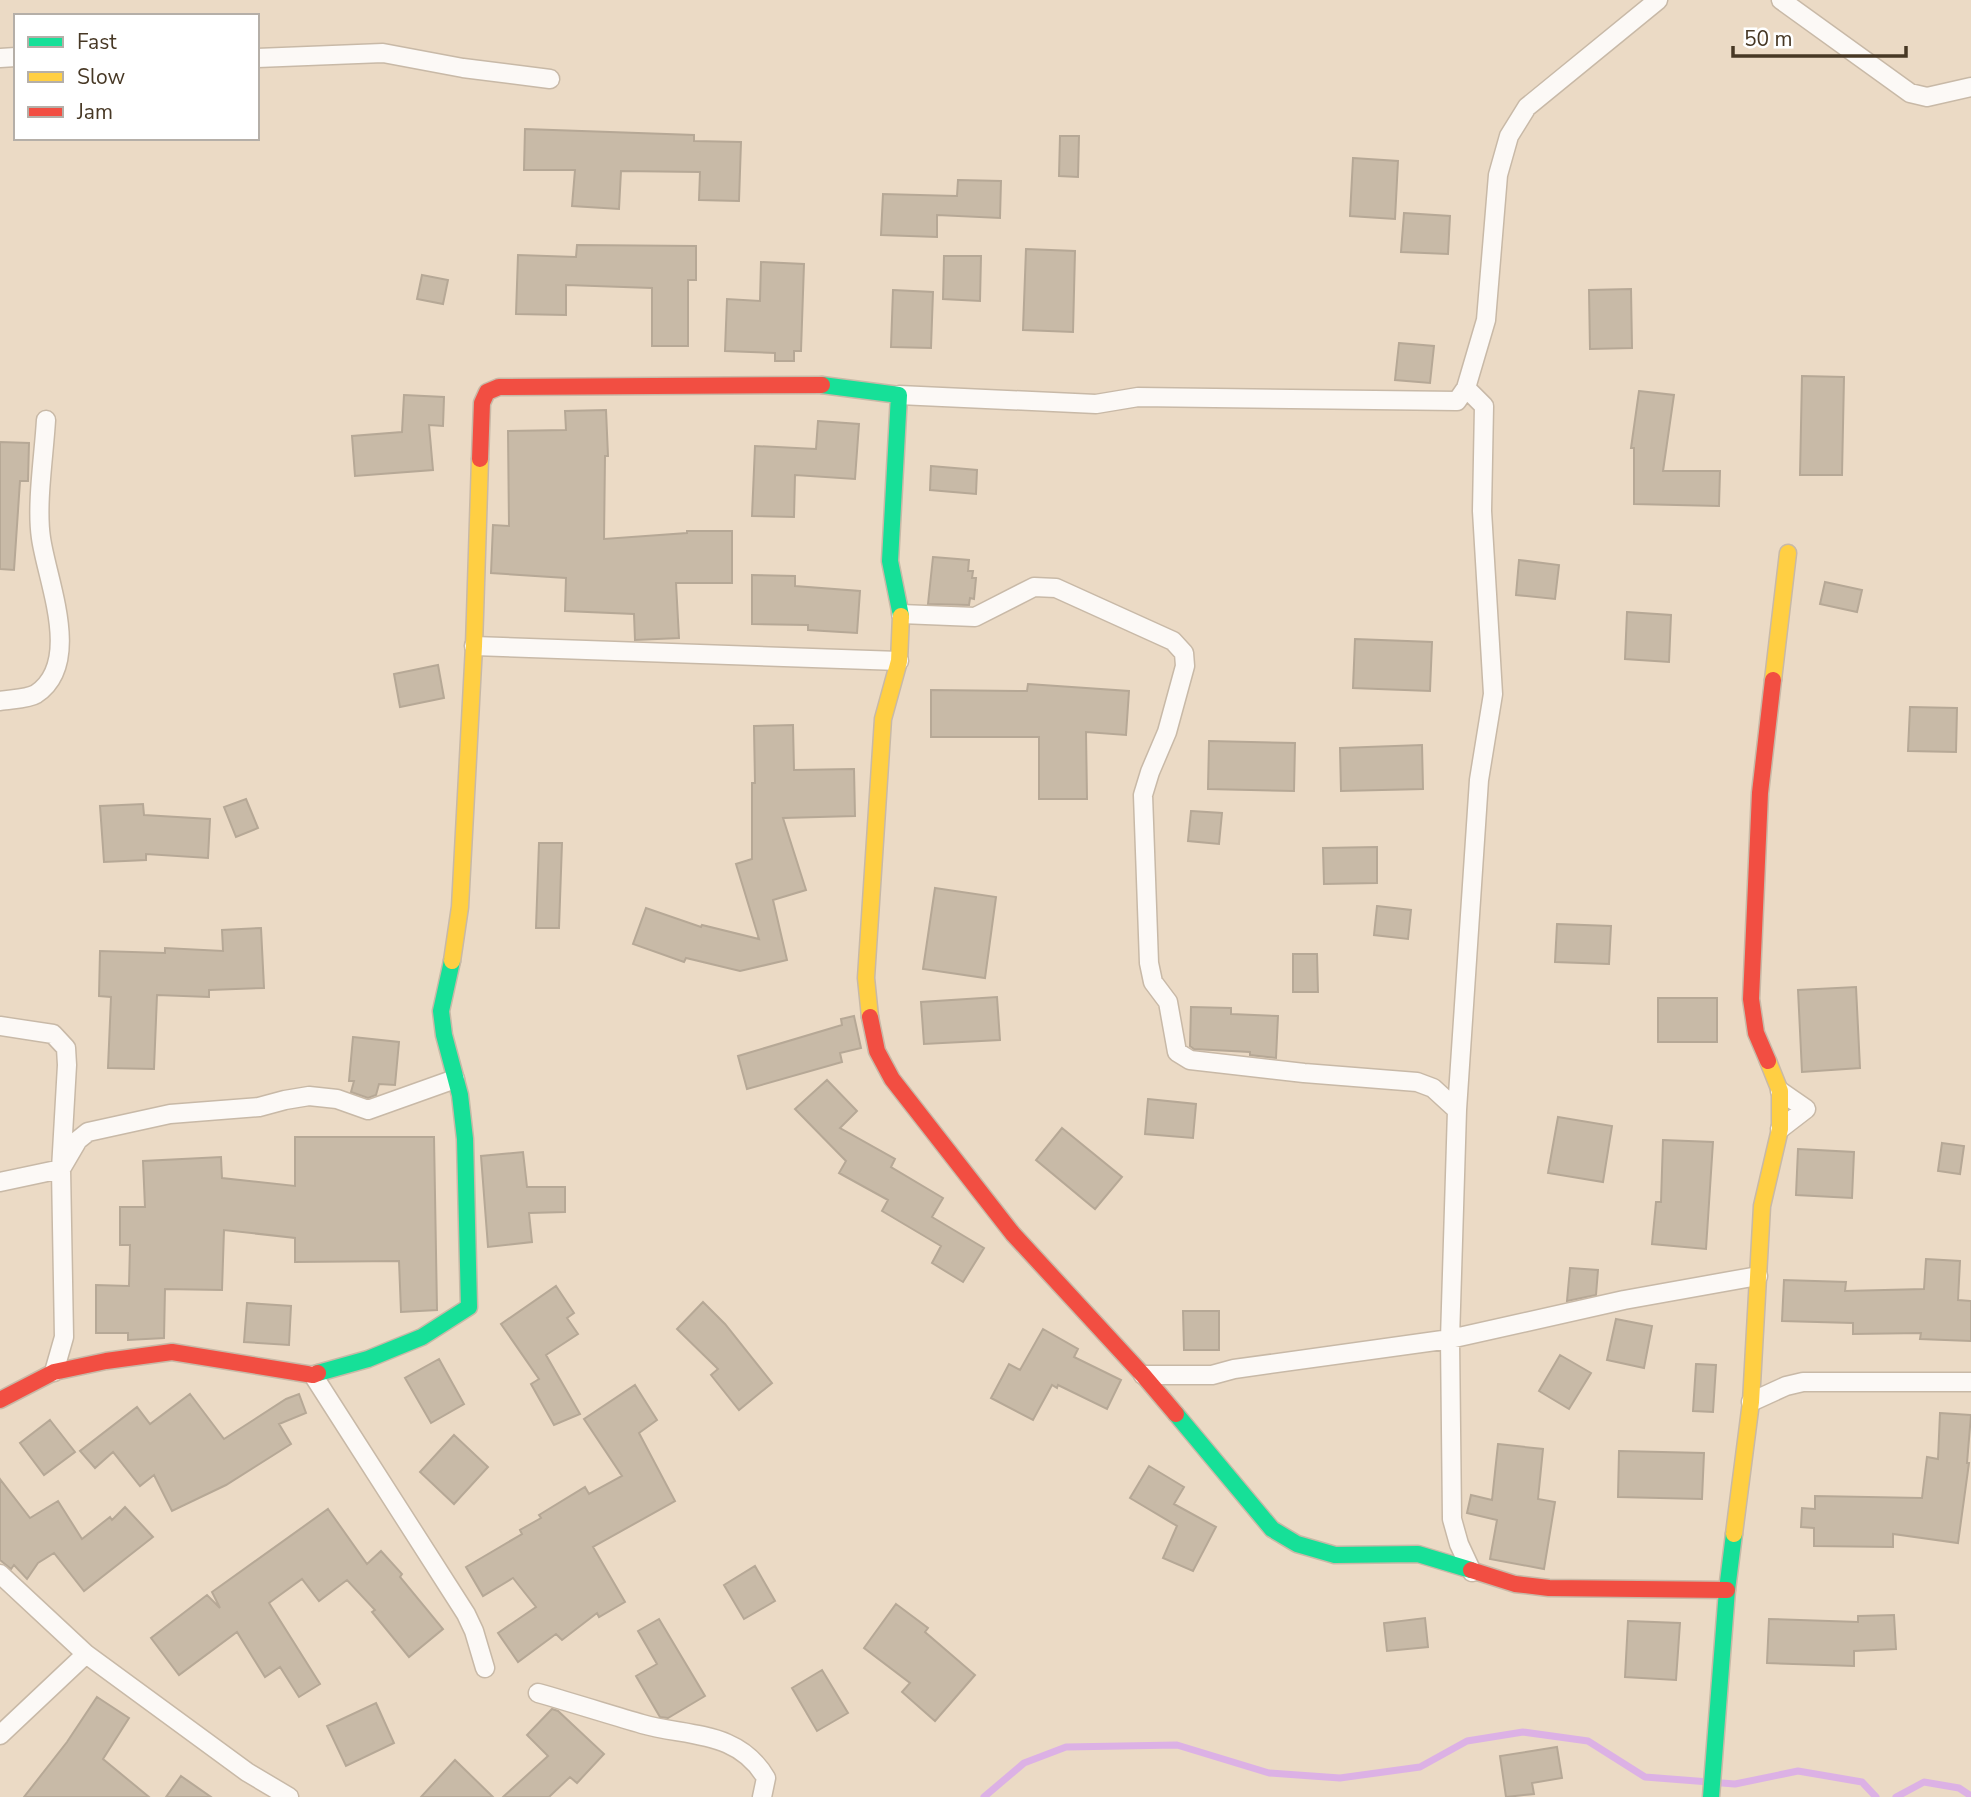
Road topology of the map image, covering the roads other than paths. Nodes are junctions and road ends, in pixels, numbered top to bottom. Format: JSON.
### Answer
{"nodes":[{"id":1,"x":1658,"y":0,"type":"edge"},
{"id":2,"x":1781,"y":0,"type":"edge"},
{"id":3,"x":259,"y":58,"type":"edge"},
{"id":4,"x":550,"y":79,"type":"dead end"},
{"id":5,"x":1971,"y":87,"type":"edge"},
{"id":6,"x":1466,"y":388,"type":"junction"},
{"id":7,"x":899,"y":395,"type":"junction"},
{"id":8,"x":46,"y":420,"type":"dead end"},
{"id":9,"x":1788,"y":553,"type":"dead end"},
{"id":10,"x":901,"y":614,"type":"junction"},
{"id":11,"x":474,"y":646,"type":"junction"},
{"id":12,"x":899,"y":661,"type":"junction"},
{"id":13,"x":0,"y":701,"type":"edge"},
{"id":14,"x":0,"y":1026,"type":"edge"},
{"id":15,"x":455,"y":1079,"type":"junction"},
{"id":16,"x":1780,"y":1091,"type":"junction"},
{"id":17,"x":1457,"y":1110,"type":"junction"},
{"id":18,"x":1780,"y":1129,"type":"junction"},
{"id":19,"x":61,"y":1169,"type":"junction"},
{"id":20,"x":0,"y":1182,"type":"edge"},
{"id":21,"x":1758,"y":1276,"type":"junction"},
{"id":22,"x":1450,"y":1339,"type":"junction"},
{"id":23,"x":54,"y":1372,"type":"junction"},
{"id":24,"x":313,"y":1375,"type":"junction"},
{"id":25,"x":1143,"y":1375,"type":"junction"},
{"id":26,"x":1971,"y":1382,"type":"edge"},
{"id":27,"x":0,"y":1400,"type":"edge"},
{"id":28,"x":1751,"y":1402,"type":"junction"},
{"id":29,"x":1472,"y":1572,"type":"junction"},
{"id":30,"x":0,"y":1574,"type":"edge"},
{"id":31,"x":1727,"y":1590,"type":"junction"},
{"id":32,"x":86,"y":1654,"type":"junction"},
{"id":33,"x":485,"y":1668,"type":"dead end"},
{"id":34,"x":538,"y":1693,"type":"dead end"},
{"id":35,"x":0,"y":1735,"type":"edge"},
{"id":36,"x":289,"y":1797,"type":"edge"},
{"id":37,"x":762,"y":1797,"type":"edge"},
{"id":38,"x":1711,"y":1797,"type":"edge"}],
"edges":[{"from":1,"to":6,"type":"street"},
{"from":2,"to":5,"type":"street"},
{"from":3,"to":4,"type":"street"},
{"from":6,"to":7,"type":"street"},
{"from":6,"to":17,"type":"street"},
{"from":7,"to":10,"type":"street"},
{"from":7,"to":11,"type":"street"},
{"from":8,"to":13,"type":"street"},
{"from":9,"to":16,"type":"street"},
{"from":10,"to":12,"type":"street"},
{"from":10,"to":17,"type":"street"},
{"from":11,"to":12,"type":"street"},
{"from":11,"to":15,"type":"street"},
{"from":12,"to":25,"type":"street"},
{"from":14,"to":19,"type":"street"},
{"from":15,"to":19,"type":"street"},
{"from":15,"to":24,"type":"street"},
{"from":16,"to":18,"type":"street"},
{"from":16,"to":18,"type":"street"},
{"from":17,"to":22,"type":"street"},
{"from":18,"to":21,"type":"street"},
{"from":19,"to":20,"type":"street"},
{"from":19,"to":23,"type":"street"},
{"from":21,"to":22,"type":"street"},
{"from":21,"to":28,"type":"street"},
{"from":22,"to":25,"type":"street"},
{"from":22,"to":29,"type":"street"},
{"from":23,"to":24,"type":"street"},
{"from":23,"to":27,"type":"street"},
{"from":24,"to":33,"type":"street"},
{"from":25,"to":29,"type":"street"},
{"from":26,"to":28,"type":"street"},
{"from":28,"to":31,"type":"street"},
{"from":29,"to":31,"type":"street"},
{"from":30,"to":32,"type":"street"},
{"from":31,"to":38,"type":"street"},
{"from":32,"to":35,"type":"street"},
{"from":32,"to":36,"type":"street"},
{"from":34,"to":37,"type":"street"}]}
